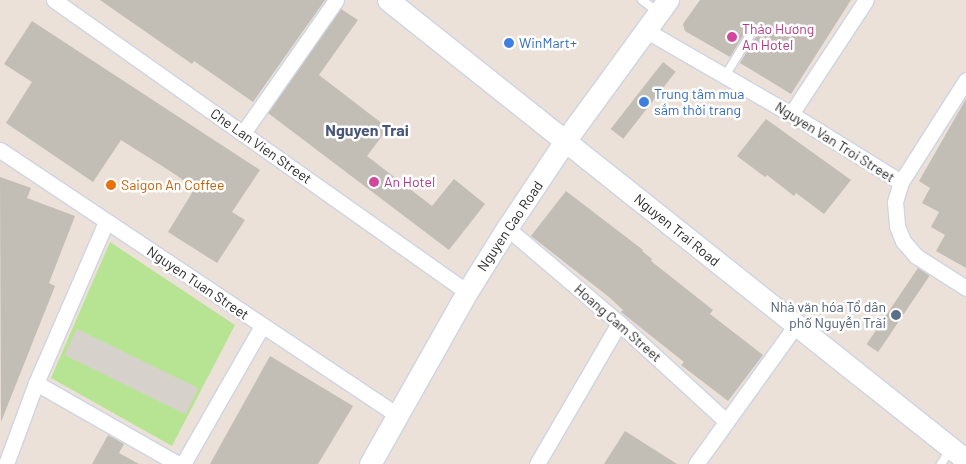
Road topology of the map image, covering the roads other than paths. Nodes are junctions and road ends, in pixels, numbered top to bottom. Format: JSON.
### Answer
{"nodes":[{"id":1,"x":54,"y":0,"type":"edge"},
{"id":2,"x":336,"y":0,"type":"edge"},
{"id":3,"x":388,"y":0,"type":"edge"},
{"id":4,"x":642,"y":0,"type":"edge"},
{"id":5,"x":866,"y":0,"type":"edge"},
{"id":6,"x":664,"y":6,"type":"edge"},
{"id":7,"x":754,"y":29,"type":"dead end"},
{"id":8,"x":647,"y":31,"type":"junction"},
{"id":9,"x":725,"y":76,"type":"junction"},
{"id":10,"x":966,"y":80,"type":"edge"},
{"id":11,"x":791,"y":114,"type":"junction"},
{"id":12,"x":243,"y":133,"type":"junction"},
{"id":13,"x":565,"y":141,"type":"junction"},
{"id":14,"x":0,"y":150,"type":"edge"},
{"id":15,"x":901,"y":182,"type":"junction"},
{"id":16,"x":106,"y":222,"type":"junction"},
{"id":17,"x":507,"y":228,"type":"junction"},
{"id":18,"x":966,"y":288,"type":"edge"},
{"id":19,"x":467,"y":292,"type":"junction"},
{"id":20,"x":619,"y":323,"type":"junction"},
{"id":21,"x":796,"y":325,"type":"junction"},
{"id":22,"x":262,"y":326,"type":"junction"},
{"id":23,"x":36,"y":383,"type":"junction"},
{"id":24,"x":397,"y":415,"type":"junction"},
{"id":25,"x":726,"y":421,"type":"junction"},
{"id":26,"x":953,"y":457,"type":"edge"},
{"id":27,"x":6,"y":464,"type":"edge"},
{"id":28,"x":178,"y":464,"type":"edge"},
{"id":29,"x":183,"y":464,"type":"edge"},
{"id":30,"x":370,"y":464,"type":"edge"},
{"id":31,"x":537,"y":464,"type":"edge"},
{"id":32,"x":696,"y":464,"type":"edge"}],
"edges":[{"from":1,"to":12,"type":"street","name":"Che Lan Vien Street"},
{"from":2,"to":12,"type":"street"},
{"from":3,"to":13,"type":"main road","name":"Nguyen Trai Road"},
{"from":4,"to":6,"type":"lane"},
{"from":5,"to":11,"type":"street"},
{"from":6,"to":8,"type":"main road","name":"Nguyen Cao Road"},
{"from":7,"to":9,"type":"lane"},
{"from":8,"to":9,"type":"street","name":"Nguyen Van Troi Street"},
{"from":8,"to":13,"type":"main road","name":"Nguyen Cao Road"},
{"from":9,"to":11,"type":"street","name":"Nguyen Van Troi Street"},
{"from":10,"to":15,"type":"street"},
{"from":11,"to":15,"type":"street","name":"Nguyen Van Troi Street"},
{"from":12,"to":19,"type":"street","name":"Che Lan Vien Street"},
{"from":13,"to":17,"type":"main road","name":"Nguyen Cao Road"},
{"from":13,"to":21,"type":"main road","name":"Nguyen Trai Road"},
{"from":14,"to":16,"type":"street","name":"Nguyen Tuan Street"},
{"from":15,"to":18,"type":"street","name":"Nguyen Van Troi Street"},
{"from":16,"to":22,"type":"street","name":"Nguyen Tuan Street"},
{"from":16,"to":23,"type":"street"},
{"from":17,"to":19,"type":"main road","name":"Nguyen Cao Road"},
{"from":17,"to":20,"type":"street","name":"Hoang Cam Street"},
{"from":19,"to":24,"type":"main road","name":"Nguyen Cao Road"},
{"from":20,"to":25,"type":"street","name":"Hoang Cam Street"},
{"from":20,"to":31,"type":"street"},
{"from":21,"to":25,"type":"street"},
{"from":21,"to":26,"type":"main road","name":"Nguyen Trai Road"},
{"from":22,"to":24,"type":"street","name":"Nguyen Tuan Street"},
{"from":22,"to":29,"type":"street"},
{"from":23,"to":27,"type":"street"},
{"from":23,"to":28,"type":"street"},
{"from":24,"to":30,"type":"main road","name":"Nguyen Cao Road"},
{"from":25,"to":32,"type":"street"}]}
